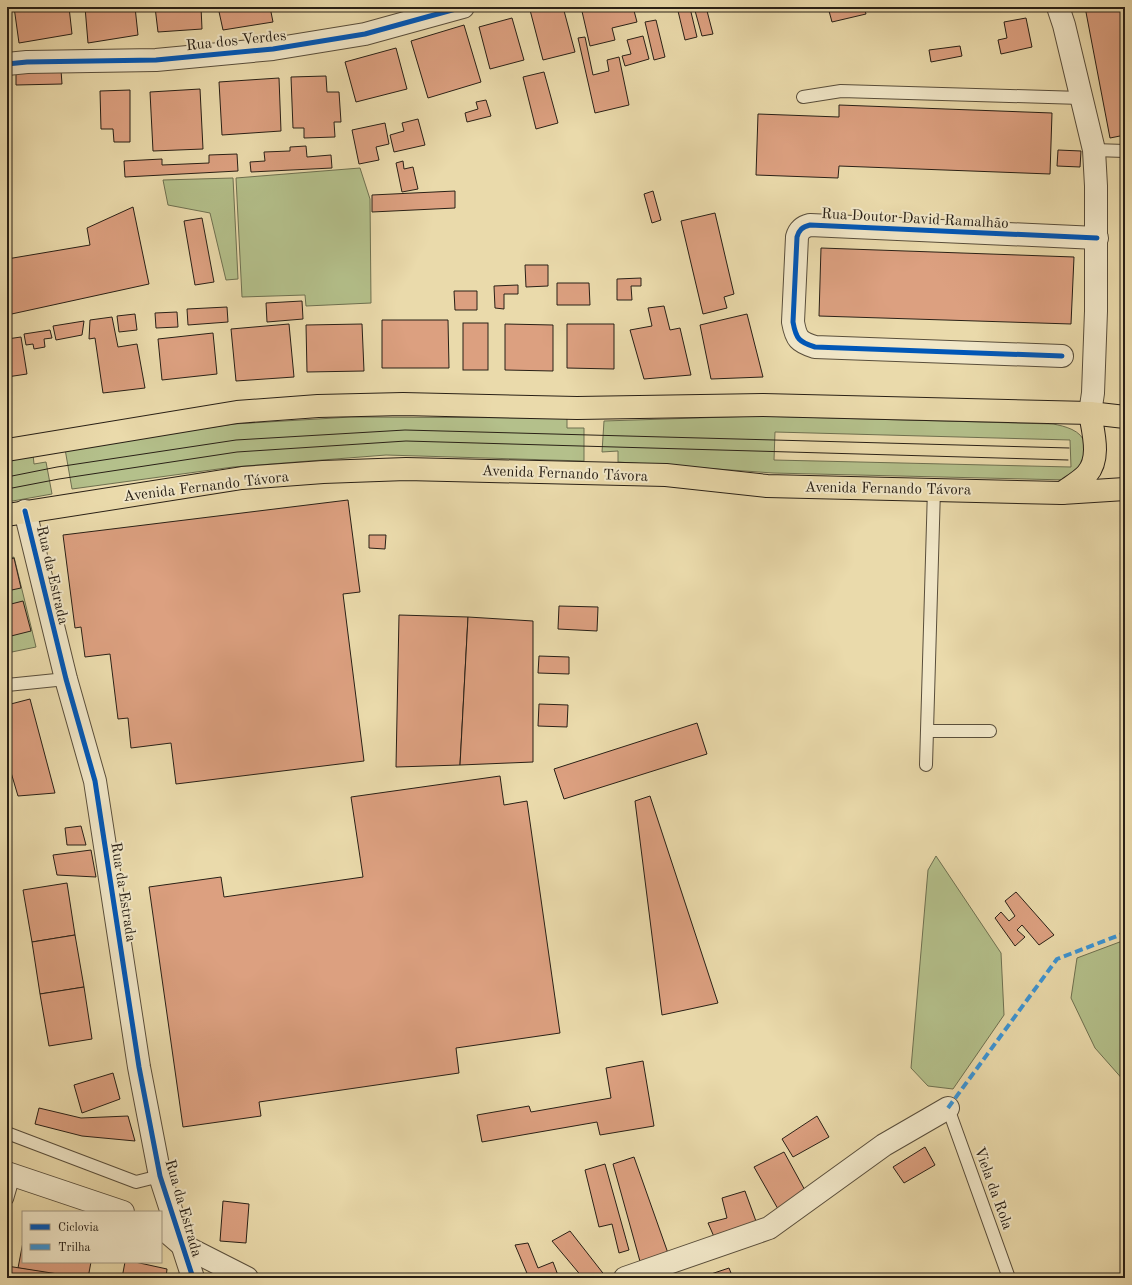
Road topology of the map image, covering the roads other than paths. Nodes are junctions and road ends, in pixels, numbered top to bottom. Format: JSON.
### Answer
{"nodes":[{"id":1,"x":463,"y":7,"type":"edge"},
{"id":2,"x":1058,"y":7,"type":"edge"},
{"id":3,"x":7,"y":64,"type":"edge"},
{"id":4,"x":803,"y":97,"type":"dead end"},
{"id":5,"x":1082,"y":98,"type":"junction"},
{"id":6,"x":1094,"y":150,"type":"junction"},
{"id":7,"x":1125,"y":151,"type":"edge"},
{"id":8,"x":1097,"y":238,"type":"junction"},
{"id":9,"x":1062,"y":356,"type":"dead end"},
{"id":10,"x":1090,"y":413,"type":"junction"},
{"id":11,"x":1125,"y":417,"type":"edge"},
{"id":12,"x":7,"y":450,"type":"edge"},
{"id":13,"x":934,"y":489,"type":"junction"},
{"id":14,"x":1125,"y":489,"type":"edge"},
{"id":15,"x":1062,"y":493,"type":"junction"},
{"id":16,"x":16,"y":513,"type":"edge"},
{"id":17,"x":66,"y":679,"type":"junction"},
{"id":18,"x":7,"y":685,"type":"edge"},
{"id":19,"x":928,"y":731,"type":"junction"},
{"id":20,"x":990,"y":731,"type":"dead end"},
{"id":21,"x":926,"y":764,"type":"dead end"},
{"id":22,"x":948,"y":1108,"type":"joint"},
{"id":23,"x":7,"y":1133,"type":"edge"},
{"id":24,"x":10,"y":1174,"type":"edge"},
{"id":25,"x":160,"y":1176,"type":"junction"},
{"id":26,"x":7,"y":1198,"type":"edge"},
{"id":27,"x":120,"y":1211,"type":"edge"},
{"id":28,"x":162,"y":1228,"type":"edge"},
{"id":29,"x":182,"y":1245,"type":"junction"},
{"id":30,"x":193,"y":1278,"type":"edge"},
{"id":31,"x":247,"y":1278,"type":"edge"},
{"id":32,"x":625,"y":1278,"type":"edge"},
{"id":33,"x":1009,"y":1278,"type":"edge"}],
"edges":[{"from":1,"to":3,"type":"street","name":"Rua dos Verdes"},
{"from":2,"to":5,"type":"street"},
{"from":4,"to":5,"type":"lane"},
{"from":5,"to":6,"type":"street"},
{"from":6,"to":7,"type":"lane"},
{"from":6,"to":8,"type":"street"},
{"from":8,"to":9,"type":"street","name":"Rua Doutor David Ramalhão"},
{"from":8,"to":10,"type":"street"},
{"from":10,"to":11,"type":"main road"},
{"from":10,"to":12,"type":"main road"},
{"from":10,"to":15,"type":"main road"},
{"from":13,"to":15,"type":"main road","name":"Avenida Fernando Távora"},
{"from":13,"to":16,"type":"main road","name":"Avenida Fernando Távora"},
{"from":13,"to":19,"type":"lane"},
{"from":14,"to":15,"type":"main road","name":"Avenida Fernando Távora"},
{"from":16,"to":17,"type":"street","name":"Rua da Estrada"},
{"from":17,"to":18,"type":"lane"},
{"from":17,"to":25,"type":"street","name":"Rua da Estrada"},
{"from":19,"to":20,"type":"lane"},
{"from":19,"to":21,"type":"lane"},
{"from":22,"to":32,"type":"street"},
{"from":22,"to":33,"type":"lane","name":"Viela da Rola"},
{"from":23,"to":25,"type":"lane"},
{"from":24,"to":26,"type":"lane"},
{"from":24,"to":27,"type":"street"},
{"from":25,"to":29,"type":"street","name":"Rua da Estrada"},
{"from":28,"to":29,"type":"street"},
{"from":29,"to":30,"type":"street","name":"Rua da Estrada"},
{"from":29,"to":31,"type":"street"}]}
